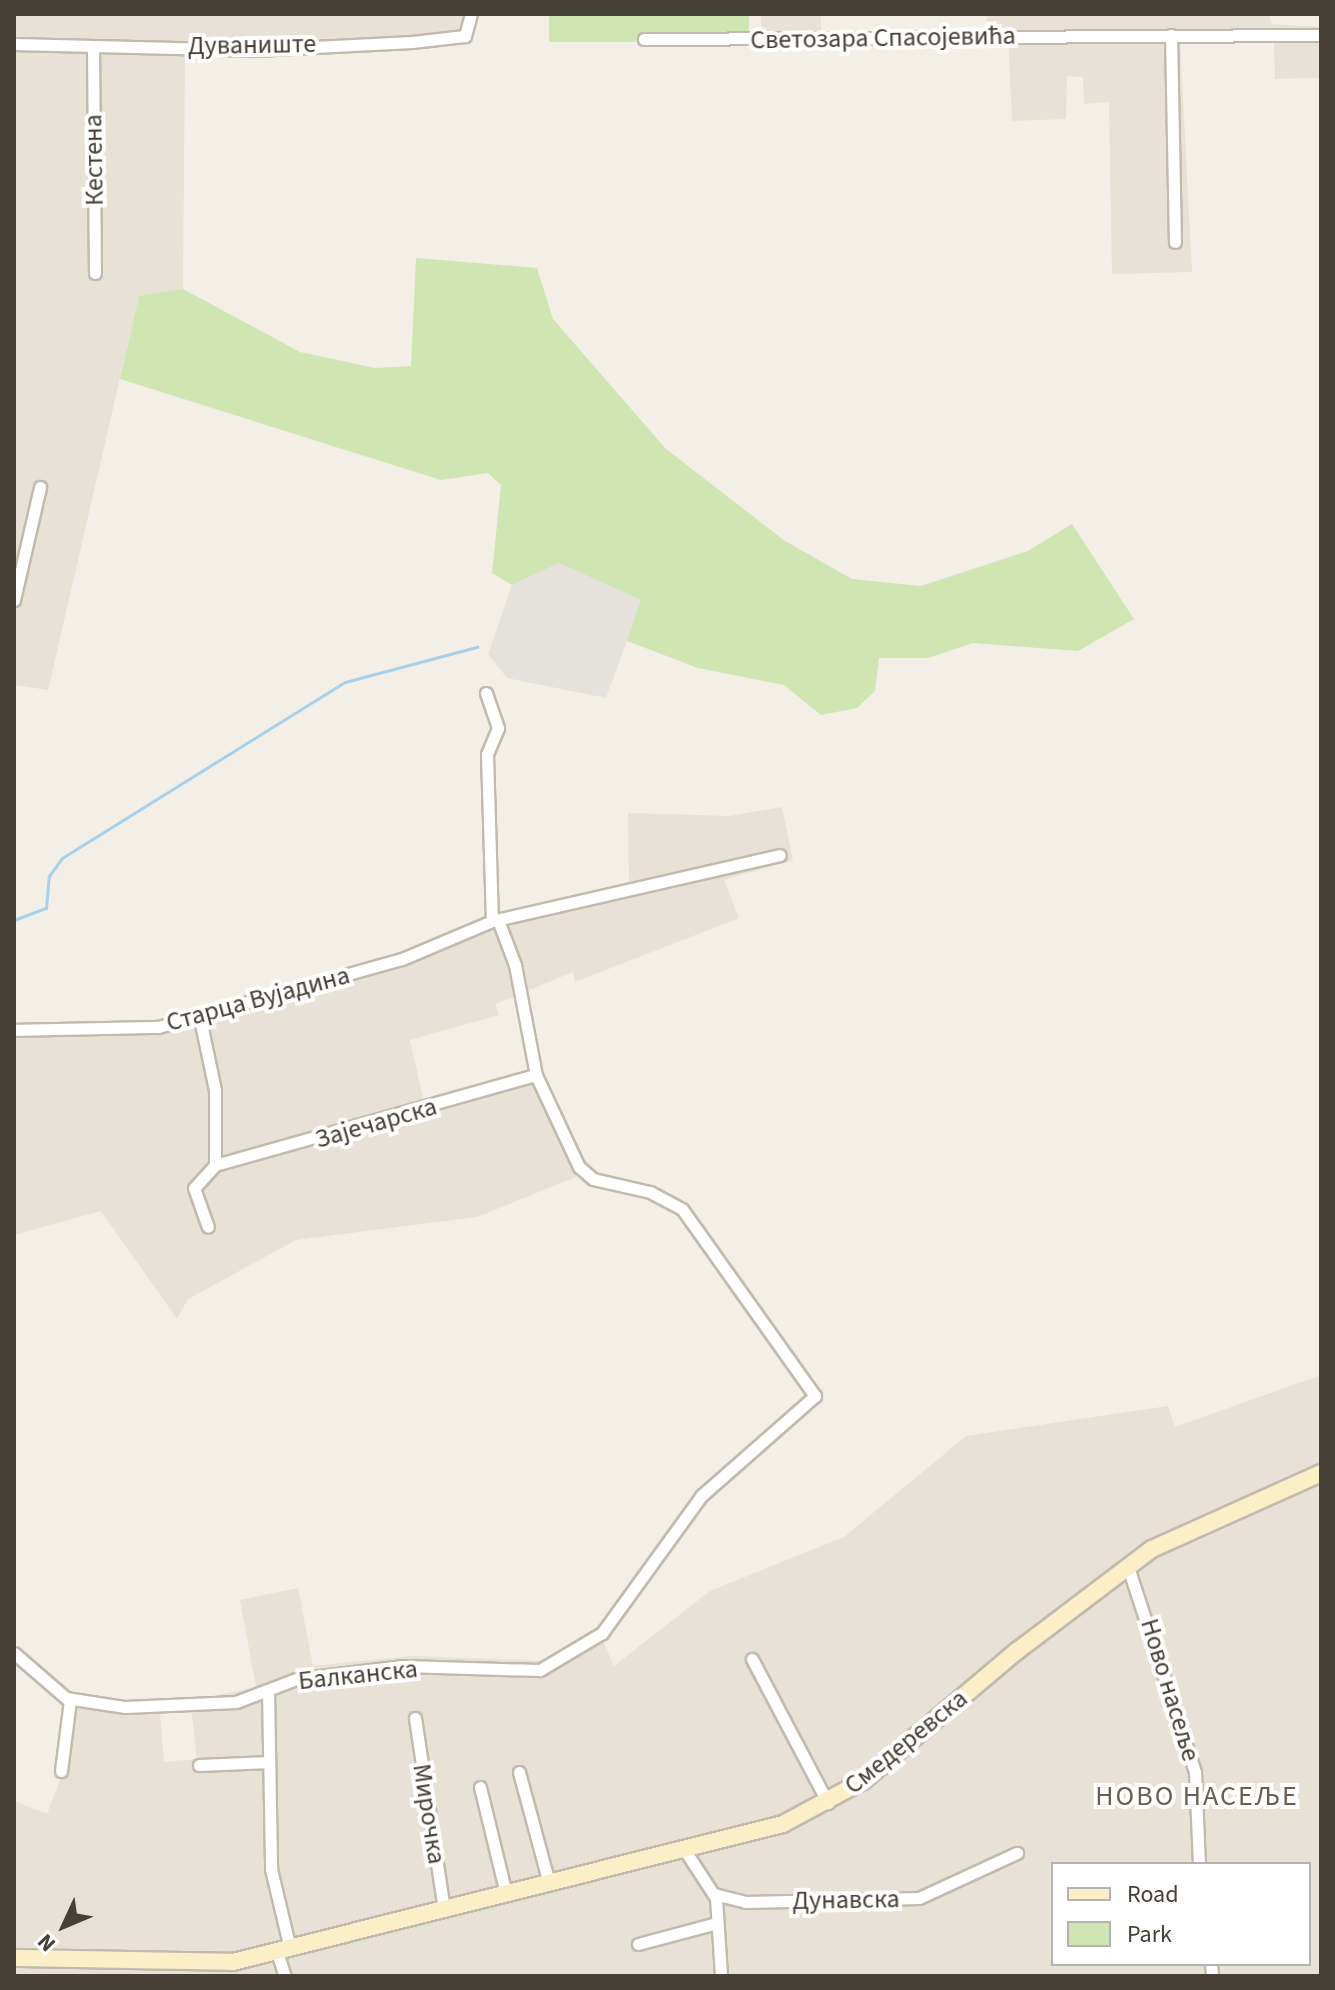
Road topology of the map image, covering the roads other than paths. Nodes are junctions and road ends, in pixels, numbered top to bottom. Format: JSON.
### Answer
{"nodes":[{"id":1,"x":471,"y":14,"type":"edge"},
{"id":2,"x":1171,"y":35,"type":"junction"},
{"id":3,"x":1321,"y":35,"type":"edge"},
{"id":4,"x":644,"y":39,"type":"dead end"},
{"id":5,"x":14,"y":44,"type":"edge"},
{"id":6,"x":93,"y":46,"type":"junction"},
{"id":7,"x":1175,"y":242,"type":"dead end"},
{"id":8,"x":95,"y":273,"type":"dead end"},
{"id":9,"x":40,"y":487,"type":"dead end"},
{"id":10,"x":14,"y":600,"type":"edge"},
{"id":11,"x":486,"y":693,"type":"dead end"},
{"id":12,"x":780,"y":855,"type":"dead end"},
{"id":13,"x":495,"y":921,"type":"junction"},
{"id":14,"x":199,"y":1014,"type":"junction"},
{"id":15,"x":14,"y":1030,"type":"edge"},
{"id":16,"x":536,"y":1075,"type":"junction"},
{"id":17,"x":215,"y":1165,"type":"junction"},
{"id":18,"x":208,"y":1227,"type":"dead end"},
{"id":19,"x":1321,"y":1473,"type":"edge"},
{"id":20,"x":1128,"y":1567,"type":"junction"},
{"id":21,"x":14,"y":1653,"type":"edge"},
{"id":22,"x":752,"y":1659,"type":"dead end"},
{"id":23,"x":268,"y":1690,"type":"junction"},
{"id":24,"x":70,"y":1700,"type":"junction"},
{"id":25,"x":415,"y":1718,"type":"dead end"},
{"id":26,"x":269,"y":1762,"type":"junction"},
{"id":27,"x":199,"y":1765,"type":"dead end"},
{"id":28,"x":61,"y":1771,"type":"dead end"},
{"id":29,"x":519,"y":1772,"type":"dead end"},
{"id":30,"x":480,"y":1787,"type":"dead end"},
{"id":31,"x":828,"y":1803,"type":"junction"},
{"id":32,"x":684,"y":1849,"type":"junction"},
{"id":33,"x":1017,"y":1853,"type":"dead end"},
{"id":34,"x":1199,"y":1862,"type":"edge"},
{"id":35,"x":549,"y":1883,"type":"junction"},
{"id":36,"x":506,"y":1894,"type":"junction"},
{"id":37,"x":714,"y":1894,"type":"junction"},
{"id":38,"x":444,"y":1910,"type":"junction"},
{"id":39,"x":717,"y":1923,"type":"junction"},
{"id":40,"x":638,"y":1944,"type":"dead end"},
{"id":41,"x":284,"y":1951,"type":"junction"},
{"id":42,"x":14,"y":1958,"type":"edge"},
{"id":43,"x":285,"y":1976,"type":"edge"},
{"id":44,"x":721,"y":1976,"type":"edge"}],
"edges":[{"from":1,"to":6,"type":"street","name":"Дуваниште"},
{"from":2,"to":3,"type":"street","name":"Светозара Спасојевића"},
{"from":2,"to":4,"type":"street","name":"Светозара Спасојевића"},
{"from":2,"to":7,"type":"street"},
{"from":5,"to":6,"type":"street","name":"Дуваниште"},
{"from":6,"to":8,"type":"street","name":"Кестена"},
{"from":9,"to":10,"type":"street"},
{"from":11,"to":13,"type":"street"},
{"from":12,"to":13,"type":"street","name":"Старца Вујадина"},
{"from":13,"to":14,"type":"street","name":"Старца Вујадина"},
{"from":13,"to":16,"type":"street"},
{"from":14,"to":15,"type":"street","name":"Старца Вујадина"},
{"from":14,"to":17,"type":"street"},
{"from":16,"to":17,"type":"street","name":"Зајечарска"},
{"from":16,"to":23,"type":"street","name":"Балканска"},
{"from":17,"to":18,"type":"street"},
{"from":19,"to":20,"type":"main road","name":"Смедеревска"},
{"from":20,"to":31,"type":"main road","name":"Смедеревска"},
{"from":20,"to":34,"type":"street","name":"Ново насеље"},
{"from":21,"to":24,"type":"street"},
{"from":22,"to":31,"type":"street"},
{"from":23,"to":24,"type":"street","name":"Балканска"},
{"from":23,"to":26,"type":"street"},
{"from":24,"to":28,"type":"street"},
{"from":25,"to":38,"type":"street","name":"Мирочка"},
{"from":26,"to":27,"type":"street"},
{"from":26,"to":41,"type":"street"},
{"from":29,"to":35,"type":"street"},
{"from":30,"to":36,"type":"street"},
{"from":31,"to":32,"type":"main road","name":"Смедеревска"},
{"from":32,"to":35,"type":"main road","name":"Смедеревска"},
{"from":32,"to":37,"type":"street"},
{"from":33,"to":37,"type":"street","name":"Дунавска"},
{"from":35,"to":36,"type":"main road","name":"Смедеревска"},
{"from":36,"to":38,"type":"main road","name":"Смедеревска"},
{"from":37,"to":39,"type":"street"},
{"from":38,"to":41,"type":"main road","name":"Смедеревска"},
{"from":39,"to":40,"type":"street"},
{"from":39,"to":44,"type":"street"},
{"from":41,"to":42,"type":"main road","name":"Смедеревска"},
{"from":41,"to":43,"type":"street"}]}
